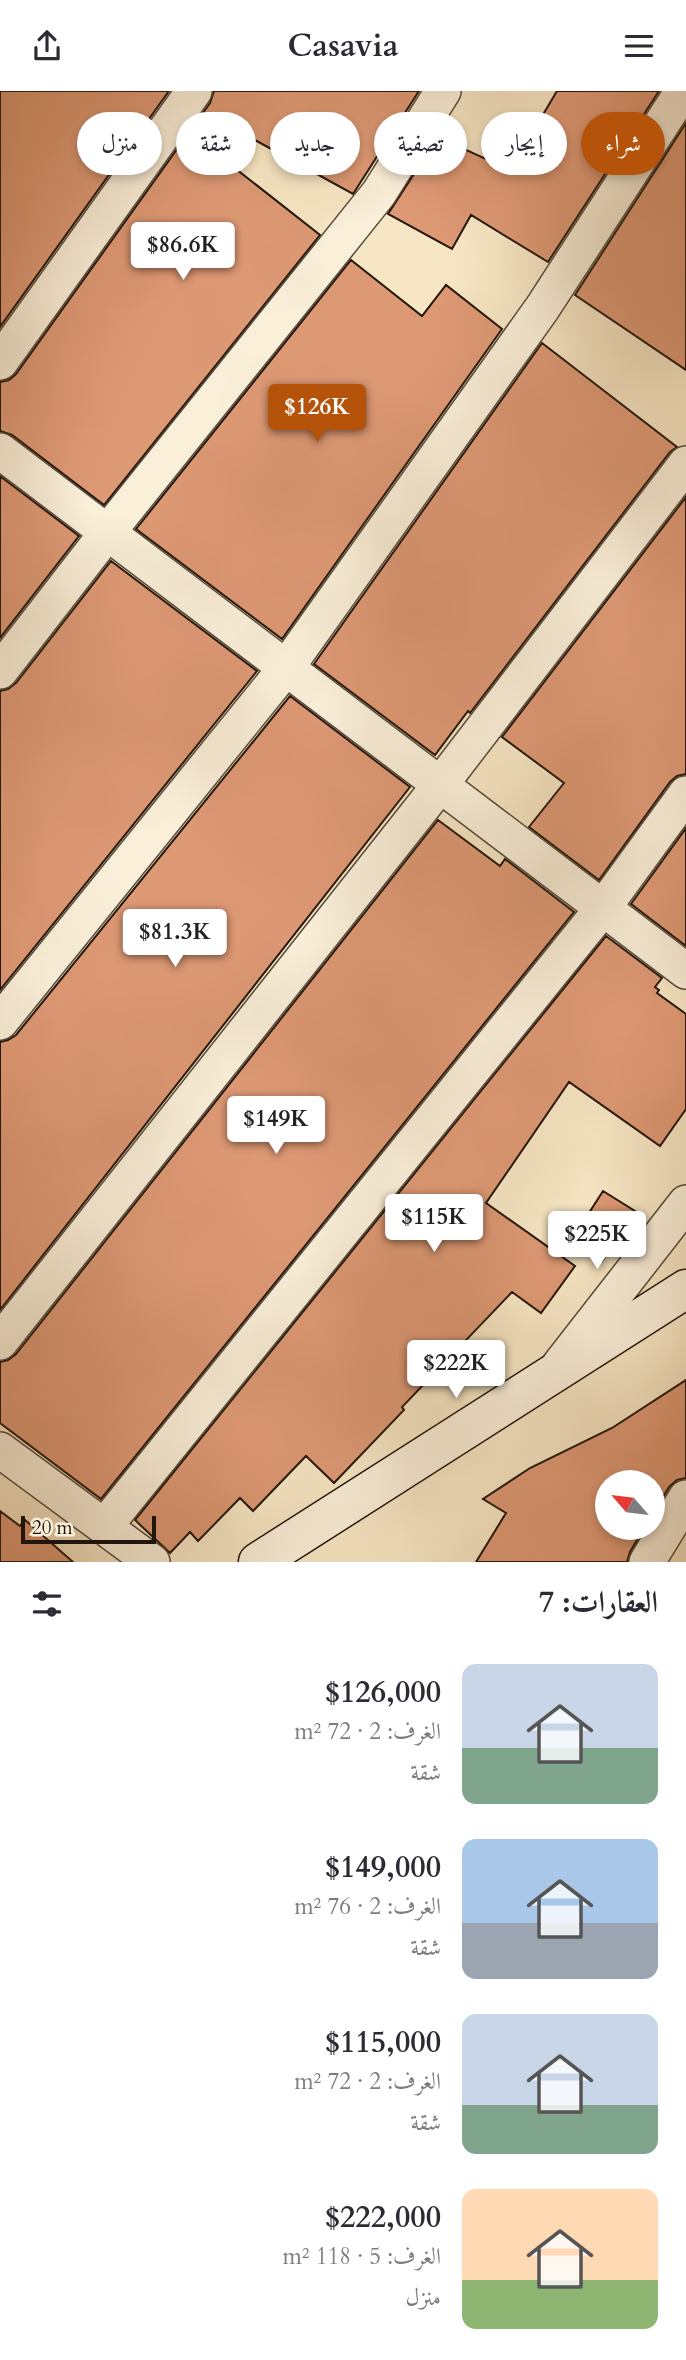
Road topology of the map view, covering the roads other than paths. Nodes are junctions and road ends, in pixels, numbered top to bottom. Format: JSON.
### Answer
{"nodes":[{"id":1,"x":194,"y":91,"type":"edge"},
{"id":2,"x":443,"y":91,"type":"edge"},
{"id":3,"x":683,"y":91,"type":"edge"},
{"id":4,"x":0,"y":362,"type":"edge"},
{"id":5,"x":0,"y":451,"type":"edge"},
{"id":6,"x":686,"y":464,"type":"edge"},
{"id":7,"x":107,"y":533,"type":"junction"},
{"id":8,"x":286,"y":668,"type":"junction"},
{"id":9,"x":0,"y":671,"type":"edge"},
{"id":10,"x":440,"y":785,"type":"junction"},
{"id":11,"x":686,"y":794,"type":"edge"},
{"id":12,"x":603,"y":908,"type":"junction"},
{"id":13,"x":686,"y":971,"type":"edge"},
{"id":14,"x":0,"y":1022,"type":"edge"},
{"id":15,"x":686,"y":1203,"type":"edge"},
{"id":16,"x":686,"y":1289,"type":"edge"},
{"id":17,"x":0,"y":1342,"type":"edge"},
{"id":18,"x":552,"y":1374,"type":"junction"},
{"id":19,"x":0,"y":1450,"type":"edge"},
{"id":20,"x":686,"y":1498,"type":"edge"},
{"id":21,"x":104,"y":1527,"type":"junction"},
{"id":22,"x":152,"y":1562,"type":"edge"},
{"id":23,"x":258,"y":1562,"type":"edge"},
{"id":24,"x":647,"y":1562,"type":"edge"}],
"edges":[{"from":1,"to":4,"type":"street"},
{"from":2,"to":7,"type":"street"},
{"from":3,"to":8,"type":"street"},
{"from":5,"to":7,"type":"street"},
{"from":6,"to":10,"type":"street"},
{"from":7,"to":8,"type":"street"},
{"from":7,"to":9,"type":"street"},
{"from":8,"to":10,"type":"street"},
{"from":8,"to":14,"type":"street"},
{"from":10,"to":12,"type":"street"},
{"from":10,"to":17,"type":"street"},
{"from":11,"to":12,"type":"street"},
{"from":12,"to":13,"type":"street"},
{"from":12,"to":21,"type":"street"},
{"from":15,"to":18,"type":"street"},
{"from":16,"to":18,"type":"main road"},
{"from":18,"to":23,"type":"main road"},
{"from":19,"to":21,"type":"street"},
{"from":20,"to":24,"type":"street"},
{"from":21,"to":22,"type":"street"}]}
